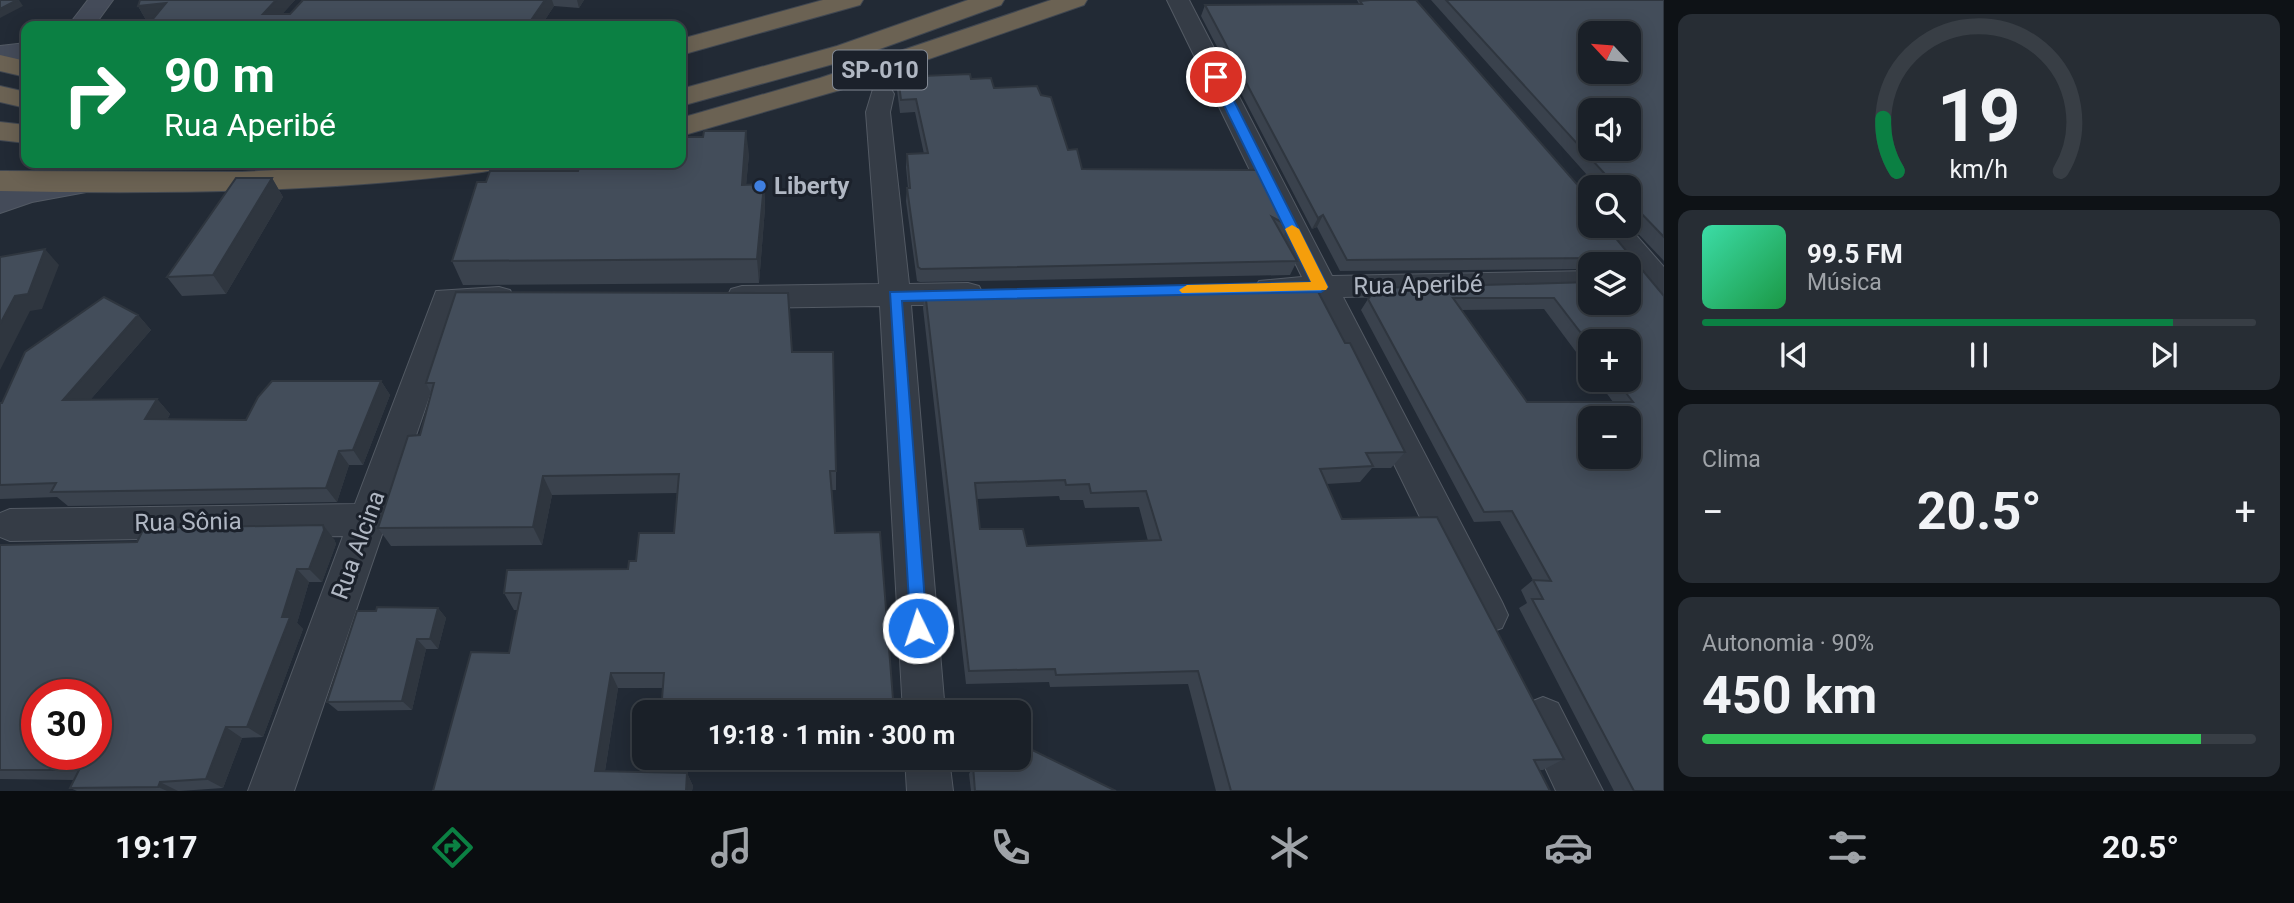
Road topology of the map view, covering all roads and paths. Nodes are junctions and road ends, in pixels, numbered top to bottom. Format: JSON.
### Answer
{"nodes":[{"id":1,"x":101,"y":0,"type":"edge"},
{"id":2,"x":851,"y":0,"type":"edge"},
{"id":3,"x":929,"y":0,"type":"edge"},
{"id":4,"x":992,"y":0,"type":"edge"},
{"id":5,"x":1075,"y":0,"type":"edge"},
{"id":6,"x":1178,"y":0,"type":"edge"},
{"id":7,"x":83,"y":21,"type":"edge"},
{"id":8,"x":686,"y":46,"type":"edge"},
{"id":9,"x":21,"y":52,"type":"edge"},
{"id":10,"x":0,"y":54,"type":"edge"},
{"id":11,"x":0,"y":63,"type":"edge"},
{"id":12,"x":21,"y":68,"type":"edge"},
{"id":13,"x":686,"y":75,"type":"edge"},
{"id":14,"x":0,"y":94,"type":"edge"},
{"id":15,"x":881,"y":94,"type":"dead end"},
{"id":16,"x":686,"y":97,"type":"edge"},
{"id":17,"x":21,"y":99,"type":"edge"},
{"id":18,"x":686,"y":126,"type":"edge"},
{"id":19,"x":0,"y":131,"type":"edge"},
{"id":20,"x":21,"y":133,"type":"edge"},
{"id":21,"x":448,"y":168,"type":"edge"},
{"id":22,"x":0,"y":181,"type":"edge"},
{"id":23,"x":96,"y":182,"type":"junction"},
{"id":24,"x":0,"y":203,"type":"edge"},
{"id":25,"x":1621,"y":238,"type":"edge"},
{"id":26,"x":1578,"y":281,"type":"edge"},
{"id":27,"x":1654,"y":281,"type":"edge"},
{"id":28,"x":1321,"y":287,"type":"junction"},
{"id":29,"x":1242,"y":288,"type":"edge"},
{"id":30,"x":999,"y":293,"type":"edge"},
{"id":31,"x":895,"y":296,"type":"junction"},
{"id":32,"x":713,"y":297,"type":"edge"},
{"id":33,"x":531,"y":298,"type":"edge"},
{"id":34,"x":447,"y":299,"type":"joint"},
{"id":35,"x":367,"y":520,"type":"junction"},
{"id":36,"x":10,"y":525,"type":"dead end"},
{"id":37,"x":1505,"y":646,"type":"edge"},
{"id":38,"x":1528,"y":691,"type":"edge"},
{"id":39,"x":923,"y":700,"type":"edge"},
{"id":40,"x":928,"y":770,"type":"edge"},
{"id":41,"x":271,"y":791,"type":"edge"},
{"id":42,"x":930,"y":791,"type":"edge"},
{"id":43,"x":1580,"y":791,"type":"edge"}],
"edges":[{"from":1,"to":7,"type":"main road"},
{"from":2,"to":8,"type":"highway"},
{"from":3,"to":13,"type":"highway","number":"SP-010"},
{"from":4,"to":16,"type":"highway","number":"SP-010"},
{"from":5,"to":18,"type":"highway","number":"SP-010"},
{"from":6,"to":28,"type":"street"},
{"from":9,"to":10,"type":"main road"},
{"from":11,"to":12,"type":"highway"},
{"from":14,"to":17,"type":"highway"},
{"from":15,"to":31,"type":"street"},
{"from":19,"to":20,"type":"highway"},
{"from":21,"to":23,"type":"highway"},
{"from":22,"to":23,"type":"highway"},
{"from":23,"to":24,"type":"main road"},
{"from":25,"to":27,"type":"street"},
{"from":26,"to":28,"type":"street","name":"Rua Aperibé"},
{"from":28,"to":29,"type":"street","name":"Rua Aperibé"},
{"from":28,"to":37,"type":"street"},
{"from":30,"to":31,"type":"street"},
{"from":31,"to":32,"type":"street"},
{"from":31,"to":39,"type":"street"},
{"from":33,"to":34,"type":"street"},
{"from":34,"to":35,"type":"street","name":"Rua Alcina"},
{"from":35,"to":36,"type":"street","name":"Rua Sônia"},
{"from":35,"to":41,"type":"street","name":"Rua Alcina"},
{"from":38,"to":43,"type":"street"},
{"from":40,"to":42,"type":"street"}]}
